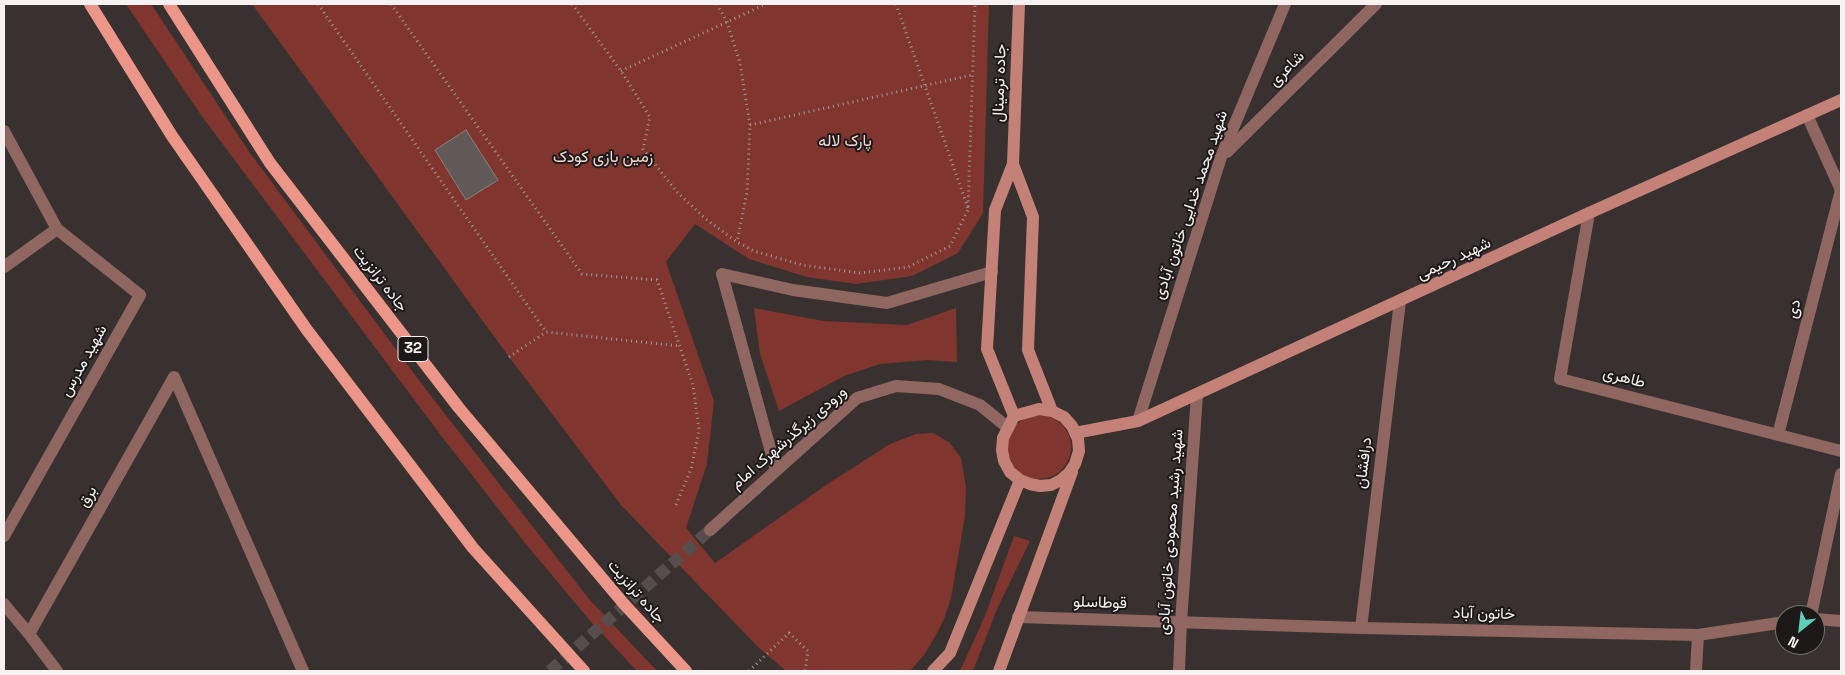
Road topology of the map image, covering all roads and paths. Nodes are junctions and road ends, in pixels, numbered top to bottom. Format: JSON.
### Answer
{"nodes":[{"id":1,"x":90,"y":4,"type":"edge"},
{"id":2,"x":169,"y":4,"type":"edge"},
{"id":3,"x":318,"y":4,"type":"edge"},
{"id":4,"x":390,"y":4,"type":"edge"},
{"id":5,"x":572,"y":4,"type":"edge"},
{"id":6,"x":717,"y":4,"type":"edge"},
{"id":7,"x":766,"y":4,"type":"edge"},
{"id":8,"x":896,"y":4,"type":"edge"},
{"id":9,"x":975,"y":4,"type":"edge"},
{"id":10,"x":1019,"y":4,"type":"edge"},
{"id":11,"x":1285,"y":4,"type":"edge"},
{"id":12,"x":1376,"y":4,"type":"edge"},
{"id":13,"x":727,"y":22,"type":"junction"},
{"id":14,"x":620,"y":71,"type":"junction"},
{"id":15,"x":972,"y":75,"type":"junction"},
{"id":16,"x":925,"y":86,"type":"junction"},
{"id":17,"x":1841,"y":100,"type":"edge"},
{"id":18,"x":1807,"y":116,"type":"junction"},
{"id":19,"x":750,"y":125,"type":"junction"},
{"id":20,"x":4,"y":131,"type":"edge"},
{"id":21,"x":1221,"y":157,"type":"junction"},
{"id":22,"x":1013,"y":164,"type":"junction"},
{"id":23,"x":1841,"y":190,"type":"edge"},
{"id":24,"x":968,"y":210,"type":"junction"},
{"id":25,"x":1589,"y":213,"type":"junction"},
{"id":26,"x":57,"y":229,"type":"junction"},
{"id":27,"x":737,"y":242,"type":"junction"},
{"id":28,"x":4,"y":267,"type":"edge"},
{"id":29,"x":992,"y":272,"type":"junction"},
{"id":30,"x":1400,"y":301,"type":"junction"},
{"id":31,"x":546,"y":332,"type":"junction"},
{"id":32,"x":680,"y":346,"type":"junction"},
{"id":33,"x":509,"y":357,"type":"dead end"},
{"id":34,"x":1197,"y":395,"type":"junction"},
{"id":35,"x":1052,"y":410,"type":"junction"},
{"id":36,"x":1138,"y":421,"type":"junction"},
{"id":37,"x":1011,"y":422,"type":"junction"},
{"id":38,"x":1075,"y":433,"type":"junction"},
{"id":39,"x":1778,"y":435,"type":"junction"},
{"id":40,"x":1841,"y":452,"type":"edge"},
{"id":41,"x":1075,"y":464,"type":"junction"},
{"id":42,"x":776,"y":470,"type":"junction"},
{"id":43,"x":1841,"y":474,"type":"edge"},
{"id":44,"x":1020,"y":480,"type":"junction"},
{"id":45,"x":675,"y":507,"type":"dead end"},
{"id":46,"x":710,"y":530,"type":"tunnel mouth"},
{"id":47,"x":4,"y":536,"type":"edge"},
{"id":48,"x":4,"y":604,"type":"edge"},
{"id":49,"x":1813,"y":605,"type":"edge"},
{"id":50,"x":1018,"y":617,"type":"junction"},
{"id":51,"x":1825,"y":620,"type":"edge"},
{"id":52,"x":1841,"y":621,"type":"edge"},
{"id":53,"x":1181,"y":622,"type":"junction"},
{"id":54,"x":1775,"y":623,"type":"edge"},
{"id":55,"x":1361,"y":628,"type":"junction"},
{"id":56,"x":30,"y":634,"type":"junction"},
{"id":57,"x":1698,"y":635,"type":"junction"},
{"id":58,"x":57,"y":671,"type":"edge"},
{"id":59,"x":303,"y":671,"type":"edge"},
{"id":60,"x":584,"y":671,"type":"edge"},
{"id":61,"x":686,"y":671,"type":"edge"},
{"id":62,"x":749,"y":671,"type":"edge"},
{"id":63,"x":805,"y":671,"type":"edge"},
{"id":64,"x":933,"y":671,"type":"edge"},
{"id":65,"x":999,"y":671,"type":"edge"},
{"id":66,"x":1179,"y":671,"type":"edge"},
{"id":67,"x":1696,"y":671,"type":"edge"}],
"edges":[{"from":1,"to":60,"type":"main road"},
{"from":2,"to":61,"type":"main road","name":"جاده ترانزیت","number":"32"},
{"from":3,"to":31,"type":"path"},
{"from":4,"to":32,"type":"path"},
{"from":5,"to":14,"type":"path"},
{"from":6,"to":13,"type":"path"},
{"from":7,"to":13,"type":"path"},
{"from":8,"to":16,"type":"path"},
{"from":9,"to":15,"type":"path"},
{"from":10,"to":22,"type":"main road","name":"جاده ترمینال"},
{"from":11,"to":21,"type":"street","name":"شهید محمد خدایی خاتون آبادی"},
{"from":12,"to":21,"type":"street","name":"شاعری"},
{"from":13,"to":14,"type":"path"},
{"from":13,"to":19,"type":"path"},
{"from":14,"to":27,"type":"path"},
{"from":15,"to":16,"type":"path"},
{"from":15,"to":24,"type":"path"},
{"from":16,"to":19,"type":"path"},
{"from":16,"to":24,"type":"path"},
{"from":17,"to":18,"type":"main road","name":"شهید رحیمی"},
{"from":18,"to":23,"type":"street"},
{"from":18,"to":25,"type":"main road","name":"شهید رحیمی"},
{"from":19,"to":27,"type":"path"},
{"from":20,"to":26,"type":"street"},
{"from":21,"to":36,"type":"street","name":"شهید محمد خدایی خاتون آبادی"},
{"from":22,"to":29,"type":"main road"},
{"from":22,"to":35,"type":"main road"},
{"from":23,"to":39,"type":"street","name":"دی"},
{"from":24,"to":27,"type":"path"},
{"from":25,"to":30,"type":"main road","name":"شهید رحیمی"},
{"from":25,"to":39,"type":"street","name":"طاهری"},
{"from":26,"to":28,"type":"street"},
{"from":26,"to":47,"type":"street","name":"شهید مدرس"},
{"from":29,"to":37,"type":"main road"},
{"from":29,"to":42,"type":"street"},
{"from":30,"to":34,"type":"main road","name":"شهید رحیمی"},
{"from":30,"to":55,"type":"street","name":"درافشان"},
{"from":31,"to":32,"type":"path"},
{"from":31,"to":33,"type":"path"},
{"from":32,"to":45,"type":"path"},
{"from":34,"to":36,"type":"main road","name":"شهید رحیمی"},
{"from":34,"to":53,"type":"street","name":"شهید رشید محمودی خاتون آبادی"},
{"from":35,"to":37,"type":"main road"},
{"from":35,"to":38,"type":"main road"},
{"from":36,"to":38,"type":"main road","name":"شهید رحیمی"},
{"from":37,"to":42,"type":"street","name":"ورودی زیرگذرشهرک امام"},
{"from":37,"to":44,"type":"main road"},
{"from":38,"to":41,"type":"main road"},
{"from":39,"to":40,"type":"street","name":"طاهری"},
{"from":41,"to":44,"type":"main road"},
{"from":41,"to":50,"type":"main road"},
{"from":42,"to":46,"type":"street","name":"ورودی زیرگذرشهرک امام"},
{"from":43,"to":49,"type":"street"},
{"from":44,"to":64,"type":"main road"},
{"from":48,"to":56,"type":"street"},
{"from":50,"to":53,"type":"street","name":"قوطاسلو"},
{"from":50,"to":65,"type":"main road"},
{"from":51,"to":52,"type":"street"},
{"from":53,"to":55,"type":"street","name":"خاتون آباد"},
{"from":53,"to":66,"type":"street","name":"شهید رشید محمودی خاتون آبادی"},
{"from":54,"to":57,"type":"street","name":"خاتون آباد"},
{"from":55,"to":57,"type":"street","name":"خاتون آباد"},
{"from":56,"to":58,"type":"street"},
{"from":56,"to":59,"type":"street","name":"برق"},
{"from":57,"to":67,"type":"street"},
{"from":62,"to":63,"type":"path"}]}
